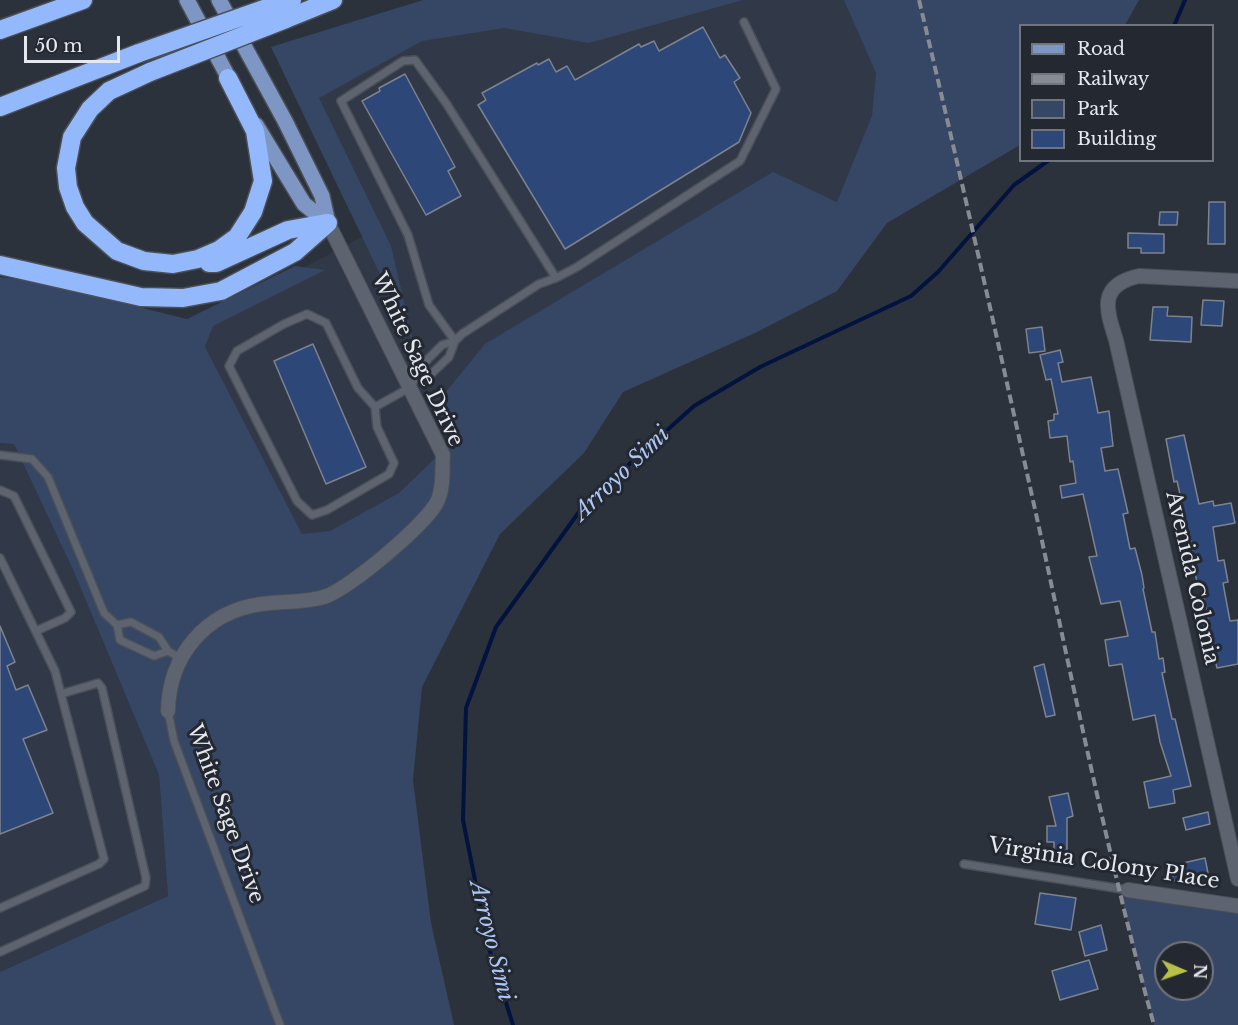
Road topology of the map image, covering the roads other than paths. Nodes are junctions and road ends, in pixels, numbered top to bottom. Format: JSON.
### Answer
{"nodes":[{"id":1,"x":83,"y":0,"type":"edge"},
{"id":2,"x":187,"y":0,"type":"edge"},
{"id":3,"x":219,"y":0,"type":"edge"},
{"id":4,"x":333,"y":0,"type":"edge"},
{"id":5,"x":285,"y":8,"type":"edge"},
{"id":6,"x":744,"y":22,"type":"dead end"},
{"id":7,"x":0,"y":30,"type":"edge"},
{"id":8,"x":228,"y":78,"type":"junction"},
{"id":9,"x":0,"y":107,"type":"edge"},
{"id":10,"x":328,"y":223,"type":"junction"},
{"id":11,"x":173,"y":264,"type":"junction"},
{"id":12,"x":0,"y":265,"type":"edge"},
{"id":13,"x":556,"y":278,"type":"junction"},
{"id":14,"x":1238,"y":281,"type":"edge"},
{"id":15,"x":455,"y":341,"type":"junction"},
{"id":16,"x":414,"y":382,"type":"junction"},
{"id":17,"x":375,"y":407,"type":"junction"},
{"id":18,"x":0,"y":455,"type":"edge"},
{"id":19,"x":0,"y":490,"type":"edge"},
{"id":20,"x":0,"y":558,"type":"edge"},
{"id":21,"x":117,"y":626,"type":"junction"},
{"id":22,"x":36,"y":631,"type":"junction"},
{"id":23,"x":174,"y":654,"type":"junction"},
{"id":24,"x":61,"y":694,"type":"junction"},
{"id":25,"x":168,"y":711,"type":"joint"},
{"id":26,"x":964,"y":864,"type":"dead end"},
{"id":27,"x":1238,"y":879,"type":"edge"},
{"id":28,"x":1128,"y":890,"type":"joint"},
{"id":29,"x":1238,"y":906,"type":"edge"},
{"id":30,"x":0,"y":908,"type":"edge"},
{"id":31,"x":0,"y":952,"type":"edge"},
{"id":32,"x":280,"y":1025,"type":"edge"}],
"edges":[{"from":1,"to":7,"type":"highway"},
{"from":2,"to":8,"type":"main road"},
{"from":3,"to":10,"type":"main road"},
{"from":4,"to":5,"type":"highway"},
{"from":5,"to":9,"type":"highway","bridge":true},
{"from":5,"to":11,"type":"highway","bridge":true},
{"from":6,"to":13,"type":"lane"},
{"from":8,"to":10,"type":"main road"},
{"from":8,"to":11,"type":"highway"},
{"from":10,"to":11,"type":"highway"},
{"from":10,"to":12,"type":"highway"},
{"from":10,"to":16,"type":"street","name":"White Sage Drive"},
{"from":13,"to":15,"type":"lane"},
{"from":13,"to":15,"type":"lane"},
{"from":14,"to":27,"type":"street","name":"Avenida Colonia"},
{"from":15,"to":16,"type":"lane"},
{"from":15,"to":16,"type":"lane"},
{"from":16,"to":17,"type":"lane"},
{"from":16,"to":23,"type":"street","name":"White Sage Drive"},
{"from":17,"to":17,"type":"lane"},
{"from":18,"to":21,"type":"lane"},
{"from":19,"to":22,"type":"lane"},
{"from":20,"to":22,"type":"lane"},
{"from":21,"to":23,"type":"lane"},
{"from":21,"to":23,"type":"lane"},
{"from":22,"to":24,"type":"lane"},
{"from":23,"to":25,"type":"street","name":"White Sage Drive"},
{"from":24,"to":30,"type":"lane"},
{"from":24,"to":31,"type":"lane"},
{"from":25,"to":32,"type":"lane","name":"White Sage Drive"},
{"from":26,"to":28,"type":"lane","name":"Virginia Colony Place"},
{"from":28,"to":29,"type":"street","name":"Virginia Colony Place"}]}
